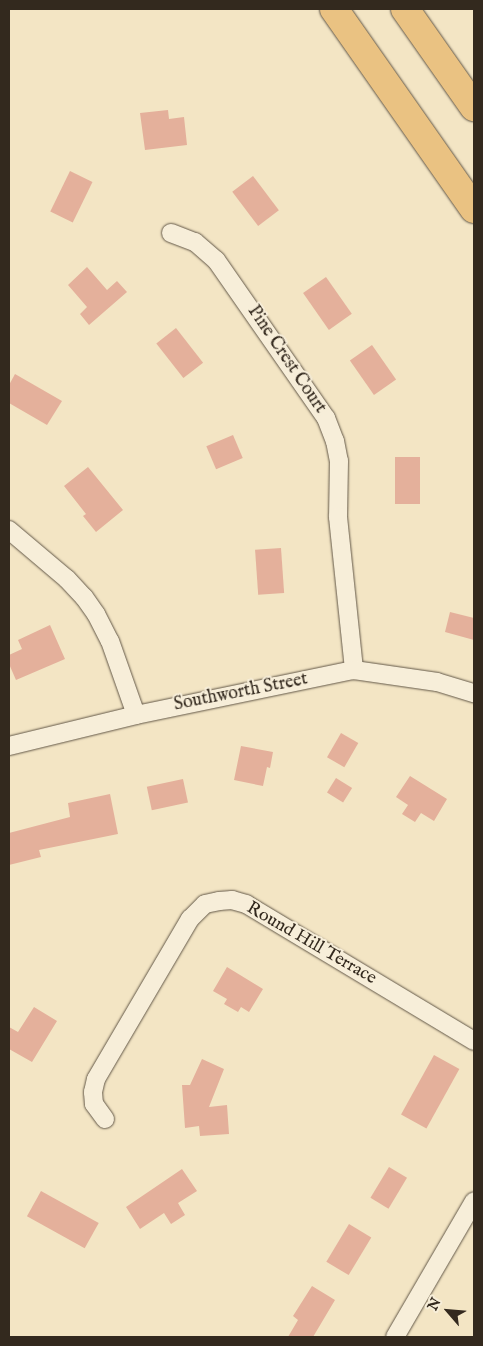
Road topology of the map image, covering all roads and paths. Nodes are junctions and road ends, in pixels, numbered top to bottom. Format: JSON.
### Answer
{"nodes":[{"id":1,"x":334,"y":9,"type":"edge"},
{"id":2,"x":406,"y":9,"type":"edge"},
{"id":3,"x":474,"y":107,"type":"edge"},
{"id":4,"x":474,"y":210,"type":"edge"},
{"id":5,"x":171,"y":233,"type":"dead end"},
{"id":6,"x":9,"y":530,"type":"edge"},
{"id":7,"x":354,"y":670,"type":"junction"},
{"id":8,"x":474,"y":693,"type":"edge"},
{"id":9,"x":136,"y":714,"type":"junction"},
{"id":10,"x":9,"y":746,"type":"edge"},
{"id":11,"x":474,"y":1041,"type":"edge"},
{"id":12,"x":105,"y":1119,"type":"dead end"},
{"id":13,"x":474,"y":1202,"type":"edge"},
{"id":14,"x":395,"y":1337,"type":"edge"}],
"edges":[{"from":1,"to":4,"type":"highway"},
{"from":2,"to":3,"type":"highway"},
{"from":5,"to":7,"type":"street","name":"Pine Crest Court"},
{"from":6,"to":9,"type":"street"},
{"from":7,"to":8,"type":"street","name":"Southworth Street"},
{"from":7,"to":9,"type":"street","name":"Southworth Street"},
{"from":9,"to":10,"type":"street","name":"Southworth Street"},
{"from":11,"to":12,"type":"street","name":"Round Hill Terrace"},
{"from":13,"to":14,"type":"street"}]}
